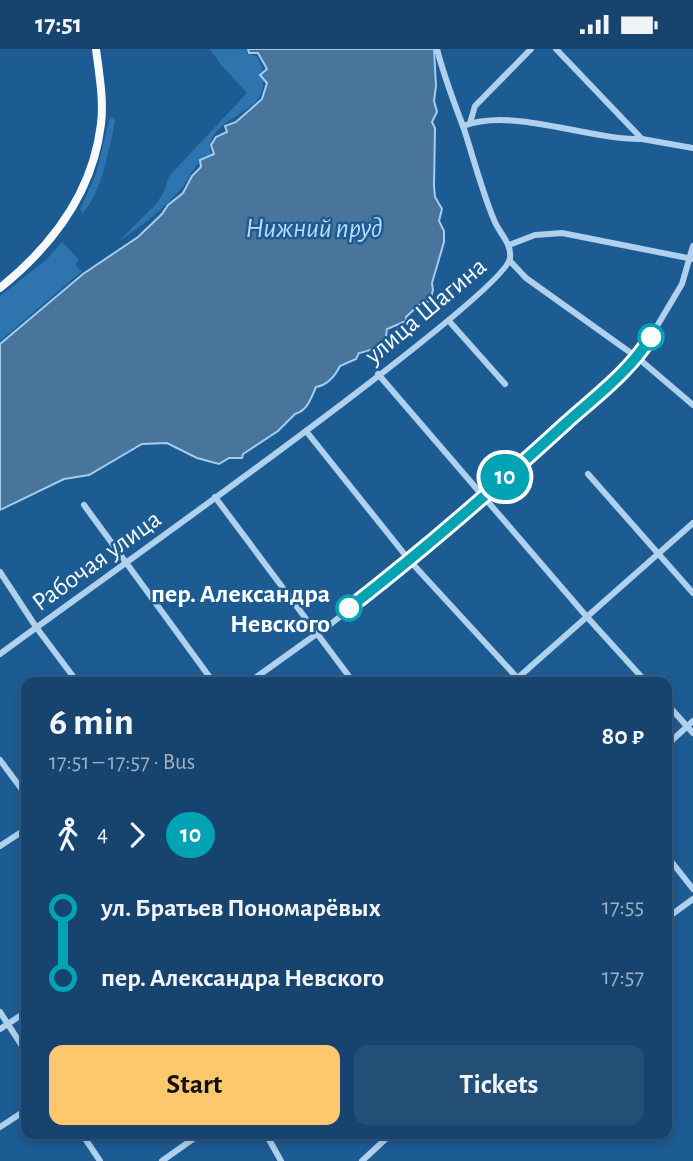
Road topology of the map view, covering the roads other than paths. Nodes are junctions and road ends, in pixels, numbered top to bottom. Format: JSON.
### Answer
{"nodes":[{"id":1,"x":96,"y":49,"type":"edge"},
{"id":2,"x":437,"y":49,"type":"edge"},
{"id":3,"x":531,"y":49,"type":"edge"},
{"id":4,"x":556,"y":49,"type":"edge"},
{"id":5,"x":466,"y":125,"type":"junction"},
{"id":6,"x":642,"y":139,"type":"junction"},
{"id":7,"x":693,"y":148,"type":"edge"},
{"id":8,"x":509,"y":245,"type":"junction"},
{"id":9,"x":693,"y":246,"type":"edge"},
{"id":10,"x":692,"y":258,"type":"edge"},
{"id":11,"x":510,"y":261,"type":"junction"},
{"id":12,"x":0,"y":288,"type":"edge"},
{"id":13,"x":449,"y":321,"type":"junction"},
{"id":14,"x":638,"y":358,"type":"junction"},
{"id":15,"x":378,"y":374,"type":"junction"},
{"id":16,"x":505,"y":384,"type":"dead end"},
{"id":17,"x":693,"y":405,"type":"edge"},
{"id":18,"x":306,"y":431,"type":"junction"},
{"id":19,"x":588,"y":474,"type":"dead end"},
{"id":20,"x":484,"y":495,"type":"junction"},
{"id":21,"x":215,"y":497,"type":"junction"},
{"id":22,"x":84,"y":505,"type":"dead end"},
{"id":23,"x":693,"y":523,"type":"edge"},
{"id":24,"x":659,"y":554,"type":"junction"},
{"id":25,"x":410,"y":561,"type":"junction"},
{"id":26,"x":125,"y":562,"type":"junction"},
{"id":27,"x":0,"y":572,"type":"edge"},
{"id":28,"x":693,"y":593,"type":"edge"},
{"id":29,"x":587,"y":617,"type":"junction"},
{"id":30,"x":36,"y":627,"type":"junction"},
{"id":31,"x":317,"y":634,"type":"junction"},
{"id":32,"x":0,"y":654,"type":"edge"},
{"id":33,"x":74,"y":677,"type":"edge"},
{"id":34,"x":210,"y":677,"type":"edge"},
{"id":35,"x":256,"y":677,"type":"edge"},
{"id":36,"x":349,"y":677,"type":"edge"},
{"id":37,"x":513,"y":677,"type":"edge"},
{"id":38,"x":521,"y":677,"type":"edge"},
{"id":39,"x":642,"y":677,"type":"edge"},
{"id":40,"x":672,"y":708,"type":"edge"},
{"id":41,"x":690,"y":724,"type":"edge"},
{"id":42,"x":693,"y":733,"type":"edge"},
{"id":43,"x":672,"y":740,"type":"edge"},
{"id":44,"x":0,"y":760,"type":"edge"},
{"id":45,"x":21,"y":788,"type":"edge"},
{"id":46,"x":21,"y":832,"type":"edge"},
{"id":47,"x":0,"y":846,"type":"edge"},
{"id":48,"x":672,"y":862,"type":"edge"},
{"id":49,"x":693,"y":889,"type":"edge"},
{"id":50,"x":693,"y":899,"type":"edge"},
{"id":51,"x":672,"y":914,"type":"edge"},
{"id":52,"x":0,"y":1012,"type":"edge"},
{"id":53,"x":21,"y":1015,"type":"edge"},
{"id":54,"x":8,"y":1024,"type":"junction"},
{"id":55,"x":0,"y":1029,"type":"edge"},
{"id":56,"x":21,"y":1044,"type":"edge"},
{"id":57,"x":21,"y":1113,"type":"edge"},
{"id":58,"x":0,"y":1127,"type":"edge"},
{"id":59,"x":85,"y":1139,"type":"edge"},
{"id":60,"x":193,"y":1139,"type":"edge"},
{"id":61,"x":269,"y":1139,"type":"edge"},
{"id":62,"x":386,"y":1139,"type":"edge"},
{"id":63,"x":100,"y":1161,"type":"edge"},
{"id":64,"x":162,"y":1161,"type":"edge"},
{"id":65,"x":281,"y":1161,"type":"edge"},
{"id":66,"x":362,"y":1161,"type":"edge"}],
"edges":[{"from":1,"to":12,"type":"main road"},
{"from":2,"to":5,"type":"street","name":"улица Шагина"},
{"from":3,"to":5,"type":"street"},
{"from":4,"to":6,"type":"street"},
{"from":5,"to":6,"type":"street"},
{"from":5,"to":8,"type":"street","name":"улица Шагина"},
{"from":6,"to":7,"type":"street"},
{"from":8,"to":10,"type":"street"},
{"from":8,"to":11,"type":"street","name":"улица Шагина"},
{"from":9,"to":10,"type":"street"},
{"from":10,"to":14,"type":"street"},
{"from":11,"to":13,"type":"street","name":"улица Шагина"},
{"from":11,"to":14,"type":"street"},
{"from":13,"to":15,"type":"street","name":"улица Шагина"},
{"from":13,"to":16,"type":"street"},
{"from":14,"to":17,"type":"street"},
{"from":14,"to":20,"type":"street"},
{"from":15,"to":18,"type":"street","name":"улица Шагина"},
{"from":15,"to":20,"type":"street"},
{"from":18,"to":21,"type":"street","name":"улица Шагина"},
{"from":18,"to":25,"type":"street"},
{"from":19,"to":24,"type":"street"},
{"from":20,"to":25,"type":"street"},
{"from":20,"to":29,"type":"street"},
{"from":21,"to":26,"type":"street","name":"Рабочая улица"},
{"from":21,"to":31,"type":"street"},
{"from":22,"to":26,"type":"street"},
{"from":23,"to":24,"type":"street"},
{"from":24,"to":28,"type":"street"},
{"from":24,"to":29,"type":"street"},
{"from":25,"to":31,"type":"street"},
{"from":25,"to":37,"type":"street"},
{"from":26,"to":30,"type":"street","name":"Рабочая улица"},
{"from":26,"to":34,"type":"street"},
{"from":27,"to":30,"type":"street"},
{"from":29,"to":38,"type":"street"},
{"from":29,"to":39,"type":"street"},
{"from":30,"to":32,"type":"street","name":"Рабочая улица"},
{"from":30,"to":33,"type":"street"},
{"from":31,"to":35,"type":"street"},
{"from":31,"to":36,"type":"street"},
{"from":40,"to":41,"type":"street"},
{"from":41,"to":42,"type":"street"},
{"from":41,"to":43,"type":"street"},
{"from":44,"to":45,"type":"street"},
{"from":46,"to":47,"type":"street"},
{"from":48,"to":49,"type":"street"},
{"from":50,"to":51,"type":"street"},
{"from":52,"to":54,"type":"street"},
{"from":53,"to":54,"type":"street"},
{"from":54,"to":55,"type":"street"},
{"from":54,"to":56,"type":"street"},
{"from":57,"to":58,"type":"street"},
{"from":59,"to":63,"type":"street"},
{"from":60,"to":64,"type":"street"},
{"from":61,"to":65,"type":"street"},
{"from":62,"to":66,"type":"street"}]}
